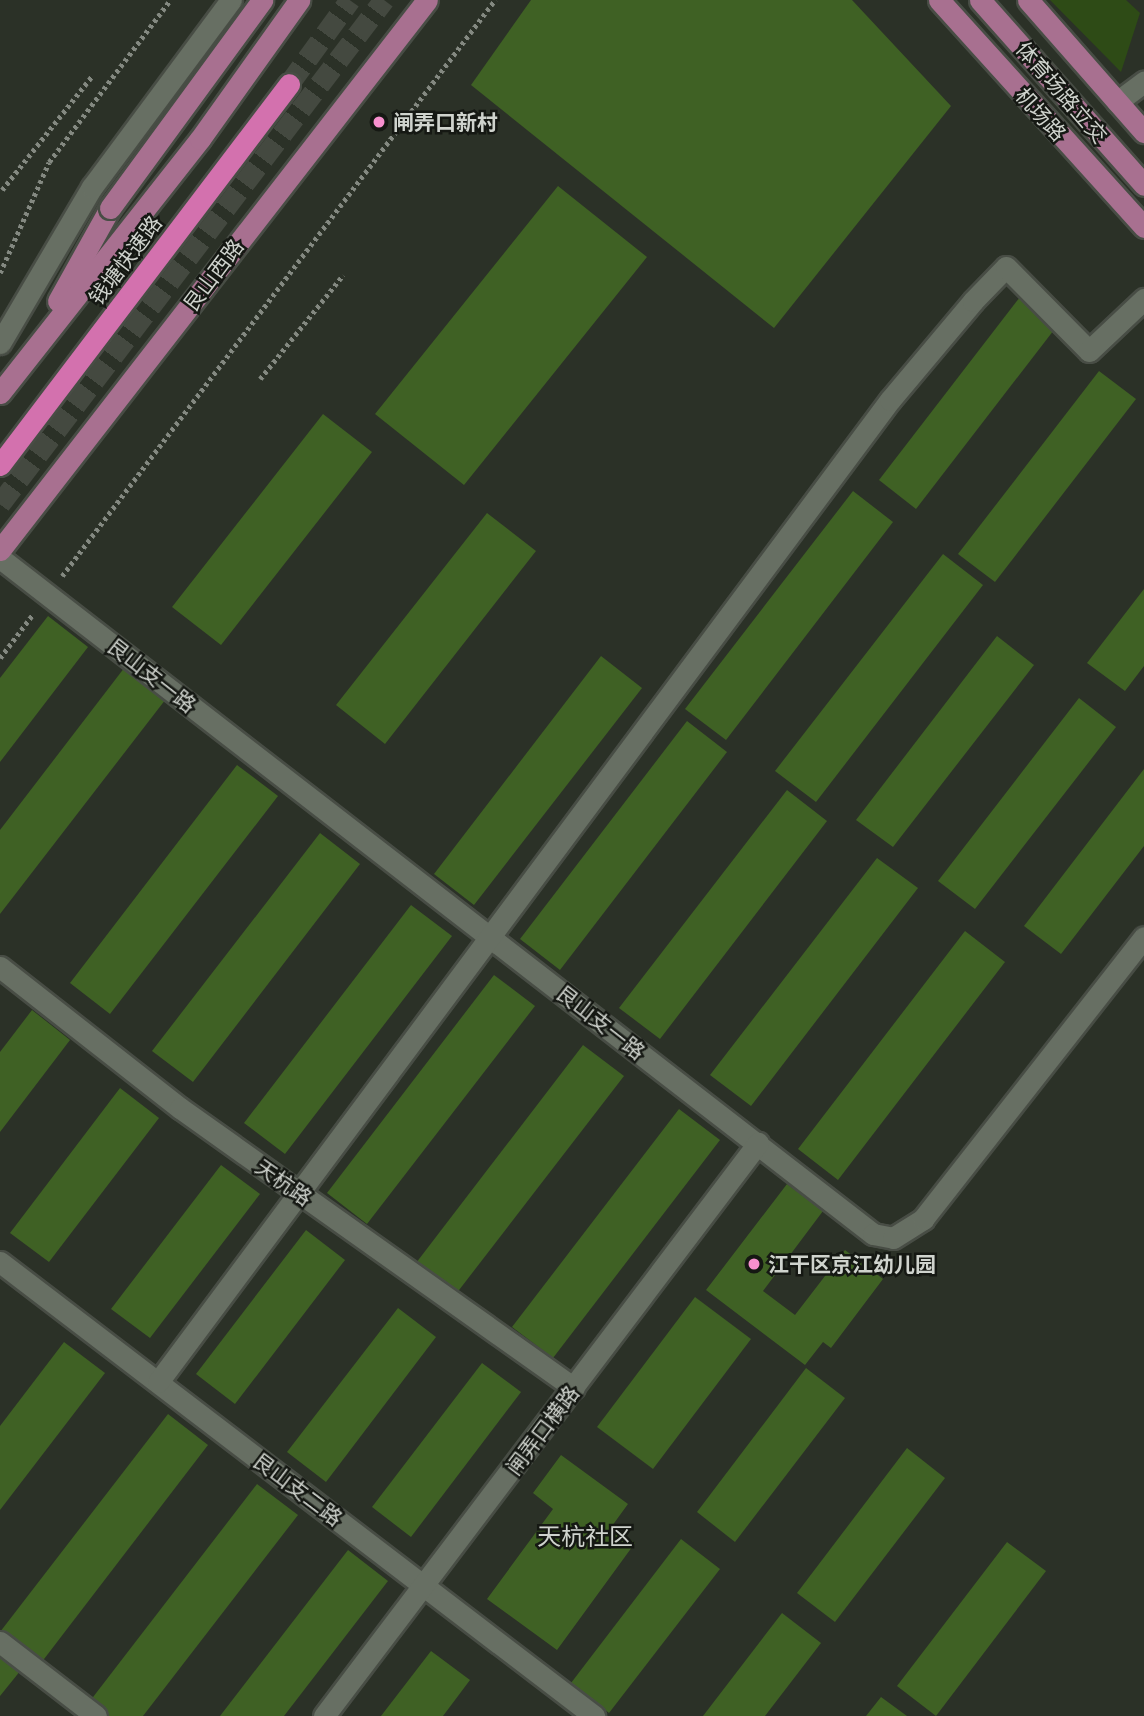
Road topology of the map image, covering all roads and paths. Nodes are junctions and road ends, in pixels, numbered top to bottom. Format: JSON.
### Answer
{"nodes":[{"id":1,"x":170,"y":0,"type":"edge"},
{"id":2,"x":231,"y":0,"type":"edge"},
{"id":3,"x":262,"y":0,"type":"edge"},
{"id":4,"x":299,"y":0,"type":"edge"},
{"id":5,"x":427,"y":0,"type":"edge"},
{"id":6,"x":495,"y":0,"type":"edge"},
{"id":7,"x":939,"y":0,"type":"edge"},
{"id":8,"x":981,"y":0,"type":"edge"},
{"id":9,"x":1028,"y":0,"type":"edge"},
{"id":10,"x":92,"y":76,"type":"dead end"},
{"id":11,"x":1144,"y":82,"type":"edge"},
{"id":12,"x":289,"y":84,"type":"tunnel mouth"},
{"id":13,"x":1117,"y":102,"type":"junction"},
{"id":14,"x":1144,"y":132,"type":"edge"},
{"id":15,"x":1144,"y":185,"type":"edge"},
{"id":16,"x":2,"y":190,"type":"dead end"},
{"id":17,"x":1144,"y":227,"type":"edge"},
{"id":18,"x":0,"y":273,"type":"edge"},
{"id":19,"x":343,"y":275,"type":"dead end"},
{"id":20,"x":1144,"y":299,"type":"edge"},
{"id":21,"x":0,"y":343,"type":"edge"},
{"id":22,"x":27,"y":356,"type":"junction"},
{"id":23,"x":260,"y":379,"type":"dead end"},
{"id":24,"x":0,"y":393,"type":"edge"},
{"id":25,"x":0,"y":465,"type":"edge"},
{"id":26,"x":0,"y":550,"type":"edge"},
{"id":27,"x":0,"y":558,"type":"edge"},
{"id":28,"x":48,"y":594,"type":"junction"},
{"id":29,"x":0,"y":658,"type":"edge"},
{"id":30,"x":491,"y":936,"type":"junction"},
{"id":31,"x":1144,"y":937,"type":"edge"},
{"id":32,"x":0,"y":967,"type":"edge"},
{"id":33,"x":758,"y":1143,"type":"junction"},
{"id":34,"x":300,"y":1193,"type":"junction"},
{"id":35,"x":0,"y":1262,"type":"edge"},
{"id":36,"x":158,"y":1382,"type":"junction"},
{"id":37,"x":574,"y":1388,"type":"junction"},
{"id":38,"x":426,"y":1586,"type":"junction"},
{"id":39,"x":0,"y":1642,"type":"edge"},
{"id":40,"x":96,"y":1716,"type":"edge"},
{"id":41,"x":324,"y":1716,"type":"edge"},
{"id":42,"x":594,"y":1716,"type":"edge"}],
"edges":[{"from":1,"to":18,"type":"path"},
{"from":2,"to":21,"type":"street"},
{"from":3,"to":22,"type":"main road","bridge":true},
{"from":4,"to":22,"type":"main road"},
{"from":5,"to":26,"type":"main road","name":"艮山西路"},
{"from":6,"to":28,"type":"path"},
{"from":7,"to":17,"type":"main road","name":"机场路"},
{"from":8,"to":15,"type":"main road","name":"体育场路立交"},
{"from":9,"to":13,"type":"main road"},
{"from":10,"to":16,"type":"path"},
{"from":11,"to":13,"type":"street"},
{"from":12,"to":25,"type":"highway","name":"钱塘快速路"},
{"from":13,"to":14,"type":"main road"},
{"from":19,"to":23,"type":"path"},
{"from":20,"to":30,"type":"street"},
{"from":22,"to":24,"type":"main road"},
{"from":27,"to":28,"type":"street","name":"艮山支一路"},
{"from":28,"to":29,"type":"path"},
{"from":28,"to":30,"type":"street","name":"艮山支一路"},
{"from":30,"to":33,"type":"street","name":"艮山支一路"},
{"from":30,"to":34,"type":"street"},
{"from":31,"to":33,"type":"street","name":"艮山支一路"},
{"from":32,"to":34,"type":"street","name":"天杭路"},
{"from":33,"to":37,"type":"street","name":"闸弄口横路"},
{"from":34,"to":36,"type":"street"},
{"from":34,"to":37,"type":"street","name":"天杭路"},
{"from":35,"to":36,"type":"street","name":"艮山支二路"},
{"from":36,"to":38,"type":"street","name":"艮山支二路"},
{"from":37,"to":38,"type":"street","name":"闸弄口横路"},
{"from":38,"to":41,"type":"street","name":"闸弄口横路"},
{"from":38,"to":42,"type":"street","name":"艮山支二路"},
{"from":39,"to":40,"type":"street"}]}
